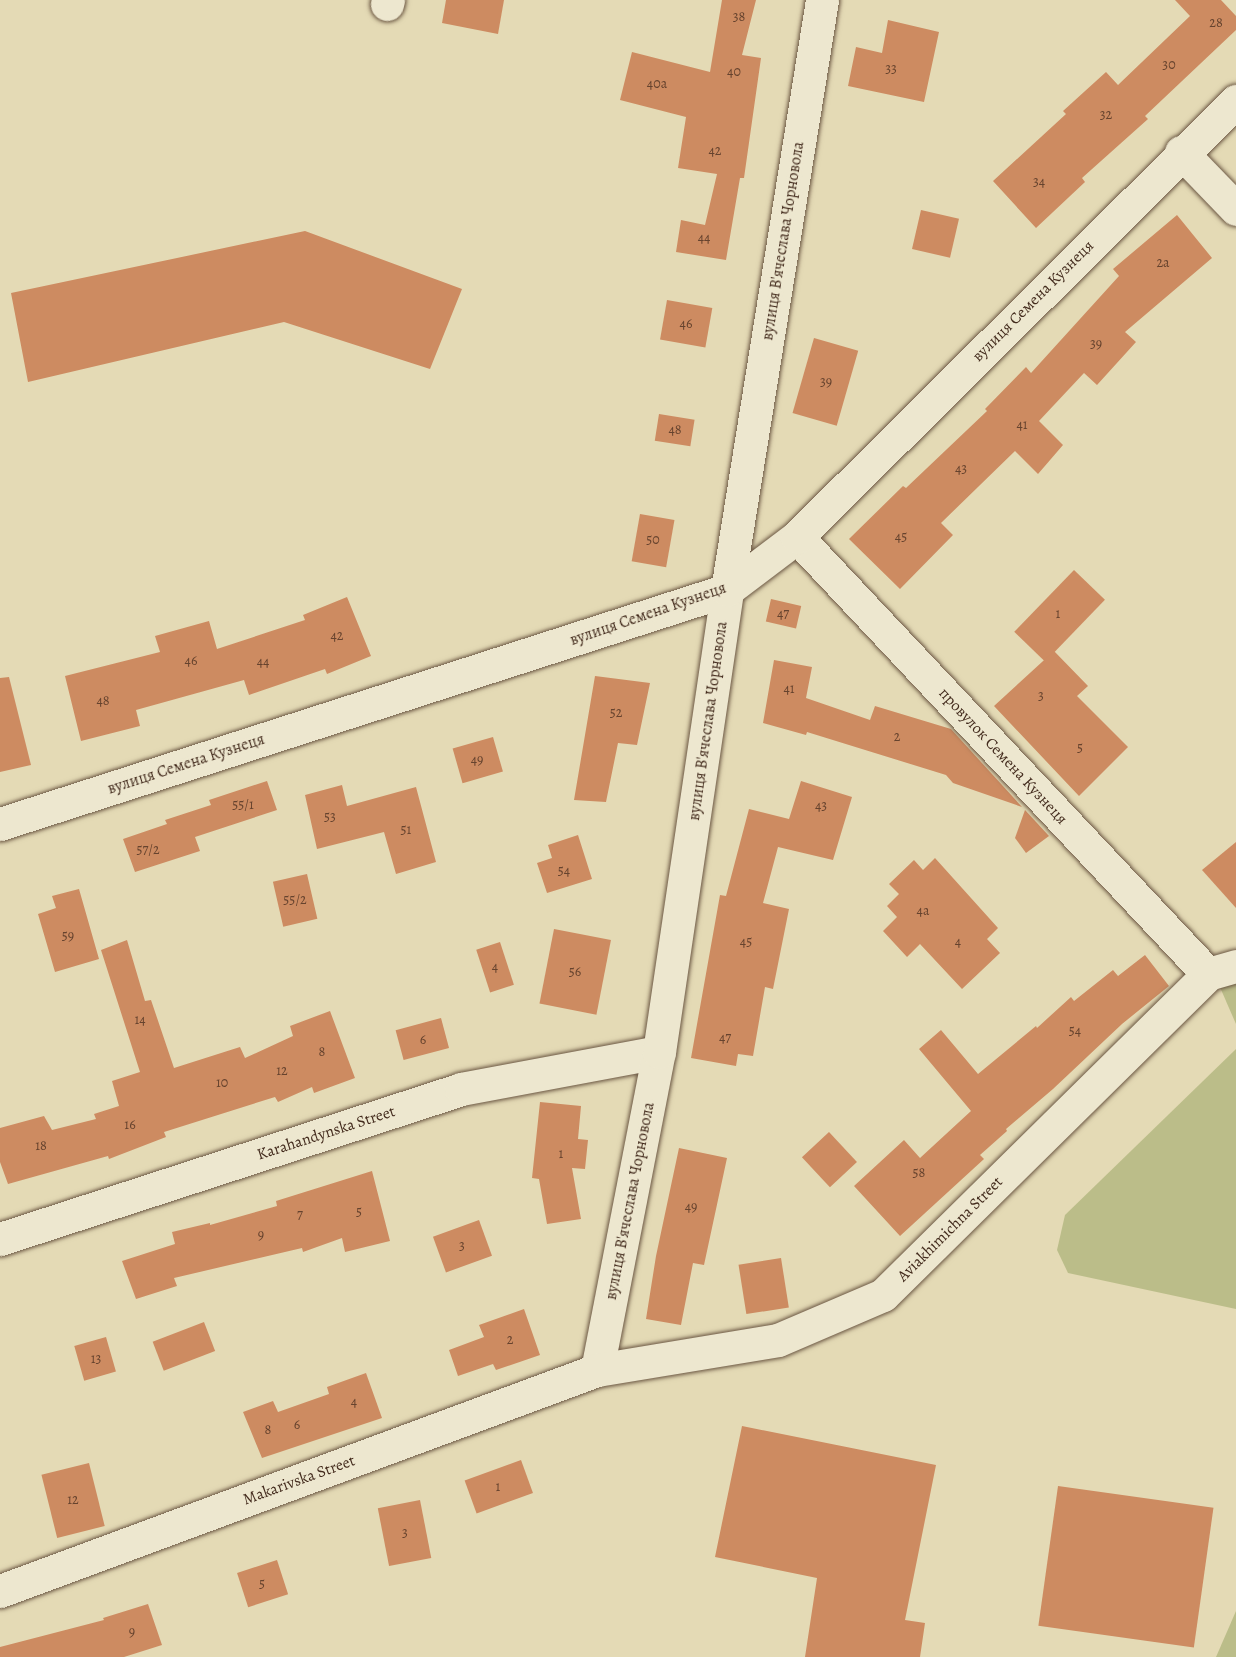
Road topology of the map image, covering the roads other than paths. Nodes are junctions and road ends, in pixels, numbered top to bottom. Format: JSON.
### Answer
{"nodes":[{"id":1,"x":822,"y":0,"type":"edge"},
{"id":2,"x":1236,"y":100,"type":"edge"},
{"id":3,"x":1182,"y":153,"type":"junction"},
{"id":4,"x":1236,"y":208,"type":"edge"},
{"id":5,"x":797,"y":537,"type":"junction"},
{"id":6,"x":727,"y":590,"type":"junction"},
{"id":7,"x":0,"y":824,"type":"edge"},
{"id":8,"x":1211,"y":978,"type":"edge"},
{"id":9,"x":658,"y":1052,"type":"junction"},
{"id":10,"x":0,"y":1239,"type":"edge"},
{"id":11,"x":597,"y":1370,"type":"junction"},
{"id":12,"x":0,"y":1591,"type":"edge"}],
"edges":[{"from":1,"to":6,"type":"street","name":"вулиця В'ячеслава Чорновола"},
{"from":2,"to":3,"type":"street","name":"вулиця Семена Кузнеця"},
{"from":3,"to":4,"type":"street"},
{"from":3,"to":5,"type":"street","name":"вулиця Семена Кузнеця"},
{"from":5,"to":6,"type":"street","name":"вулиця Семена Кузнеця"},
{"from":5,"to":8,"type":"street","name":"провулок Семена Кузнеця"},
{"from":6,"to":7,"type":"street","name":"вулиця Семена Кузнеця"},
{"from":6,"to":9,"type":"street","name":"вулиця В'ячеслава Чорновола"},
{"from":8,"to":11,"type":"street","name":"Aviakhimichna Street"},
{"from":9,"to":10,"type":"street","name":"Karahandynska Street"},
{"from":9,"to":11,"type":"street","name":"вулиця В'ячеслава Чорновола"},
{"from":11,"to":12,"type":"street","name":"Makarivska Street"}]}
